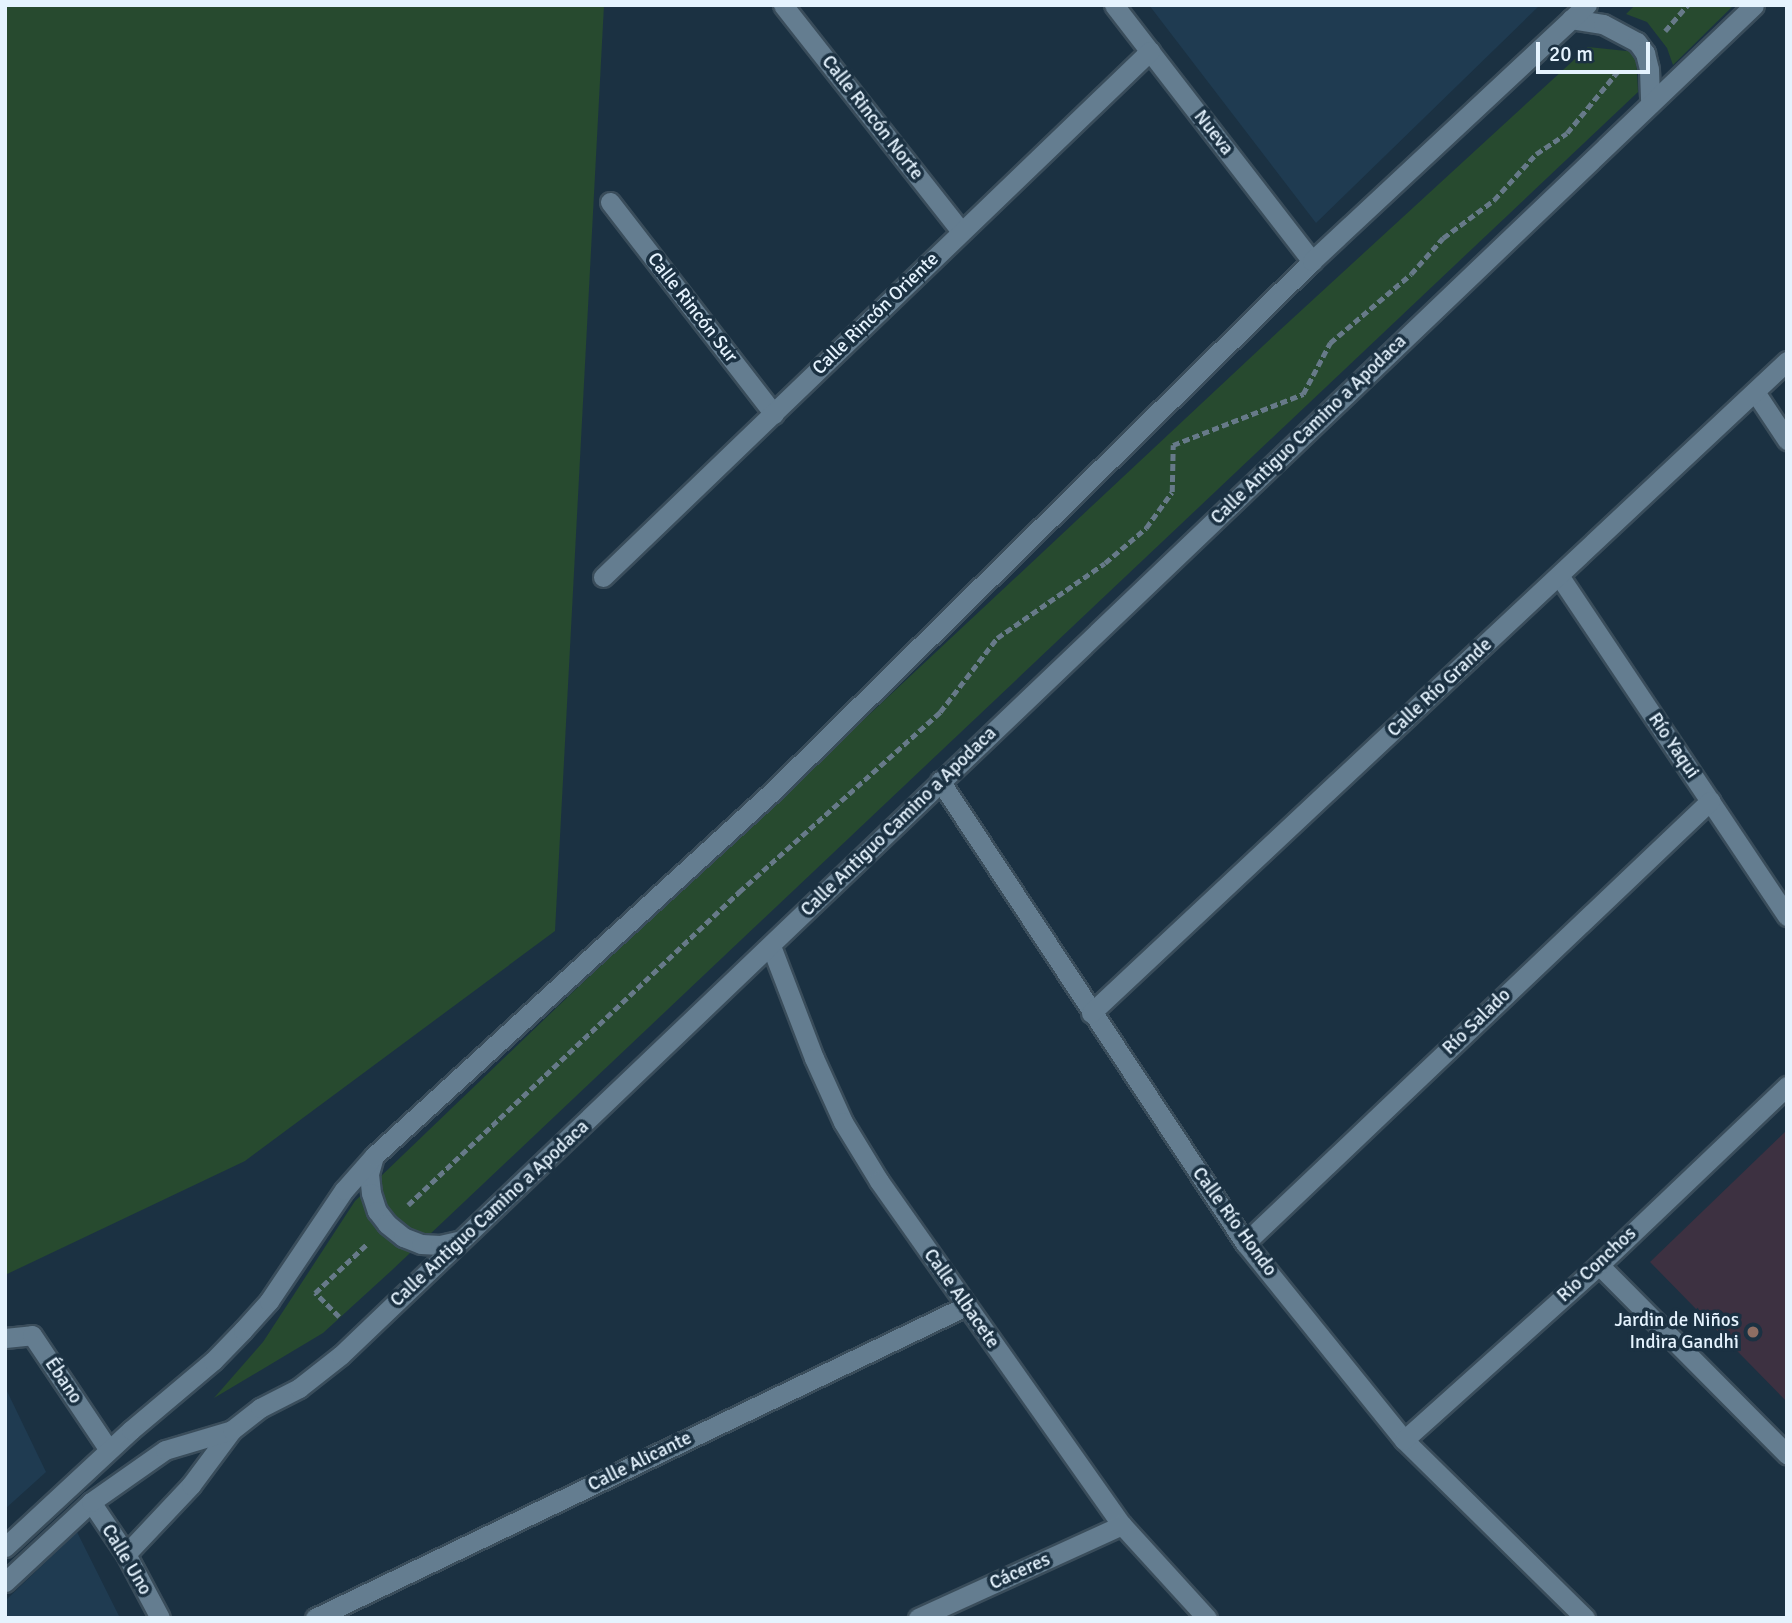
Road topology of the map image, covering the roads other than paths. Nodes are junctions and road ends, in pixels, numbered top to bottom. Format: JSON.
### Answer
{"nodes":[{"id":1,"x":783,"y":5,"type":"edge"},
{"id":2,"x":1114,"y":5,"type":"edge"},
{"id":3,"x":1587,"y":5,"type":"edge"},
{"id":4,"x":1754,"y":5,"type":"edge"},
{"id":5,"x":1571,"y":19,"type":"junction"},
{"id":6,"x":1150,"y":51,"type":"junction"},
{"id":7,"x":1650,"y":104,"type":"junction"},
{"id":8,"x":610,"y":202,"type":"dead end"},
{"id":9,"x":961,"y":231,"type":"junction"},
{"id":10,"x":1312,"y":261,"type":"junction"},
{"id":11,"x":1787,"y":361,"type":"edge"},
{"id":12,"x":1755,"y":392,"type":"junction"},
{"id":13,"x":774,"y":414,"type":"junction"},
{"id":14,"x":1787,"y":440,"type":"edge"},
{"id":15,"x":603,"y":577,"type":"dead end"},
{"id":16,"x":1560,"y":577,"type":"junction"},
{"id":17,"x":940,"y":781,"type":"junction"},
{"id":18,"x":1710,"y":801,"type":"junction"},
{"id":19,"x":1787,"y":916,"type":"edge"},
{"id":20,"x":771,"y":946,"type":"junction"},
{"id":21,"x":1091,"y":1013,"type":"junction"},
{"id":22,"x":1787,"y":1086,"type":"edge"},
{"id":23,"x":374,"y":1156,"type":"junction"},
{"id":24,"x":458,"y":1241,"type":"junction"},
{"id":25,"x":1245,"y":1243,"type":"junction"},
{"id":26,"x":1599,"y":1265,"type":"junction"},
{"id":27,"x":966,"y":1306,"type":"junction"},
{"id":28,"x":5,"y":1338,"type":"edge"},
{"id":29,"x":232,"y":1430,"type":"junction"},
{"id":30,"x":1404,"y":1440,"type":"junction"},
{"id":31,"x":109,"y":1450,"type":"junction"},
{"id":32,"x":1787,"y":1454,"type":"edge"},
{"id":33,"x":76,"y":1481,"type":"junction"},
{"id":34,"x":91,"y":1502,"type":"junction"},
{"id":35,"x":1122,"y":1525,"type":"junction"},
{"id":36,"x":5,"y":1547,"type":"edge"},
{"id":37,"x":126,"y":1554,"type":"junction"},
{"id":38,"x":5,"y":1581,"type":"edge"},
{"id":39,"x":160,"y":1618,"type":"edge"},
{"id":40,"x":315,"y":1618,"type":"edge"},
{"id":41,"x":918,"y":1618,"type":"edge"},
{"id":42,"x":1207,"y":1618,"type":"edge"},
{"id":43,"x":1585,"y":1618,"type":"edge"}],
"edges":[{"from":1,"to":9,"type":"street","name":"Calle Rincón Norte"},
{"from":2,"to":6,"type":"street","name":"Nueva"},
{"from":3,"to":5,"type":"street"},
{"from":4,"to":7,"type":"street","name":"Calle Antiguo Camino a Apodaca"},
{"from":5,"to":7,"type":"street"},
{"from":5,"to":10,"type":"street"},
{"from":6,"to":9,"type":"street","name":"Calle Rincón Oriente"},
{"from":6,"to":10,"type":"street","name":"Nueva"},
{"from":7,"to":17,"type":"street","name":"Calle Antiguo Camino a Apodaca"},
{"from":8,"to":13,"type":"street","name":"Calle Rincón Sur"},
{"from":9,"to":13,"type":"street","name":"Calle Rincón Oriente"},
{"from":10,"to":23,"type":"street"},
{"from":11,"to":12,"type":"street","name":"Calle Río Grande"},
{"from":12,"to":14,"type":"street"},
{"from":12,"to":16,"type":"street","name":"Calle Río Grande"},
{"from":13,"to":15,"type":"street","name":"Calle Rincón Oriente"},
{"from":16,"to":18,"type":"street","name":"Río Yaqui"},
{"from":16,"to":21,"type":"street","name":"Calle Río Grande"},
{"from":17,"to":20,"type":"street","name":"Calle Antiguo Camino a Apodaca"},
{"from":17,"to":21,"type":"street","name":"Calle Río Hondo"},
{"from":18,"to":19,"type":"street","name":"Río Yaqui"},
{"from":18,"to":25,"type":"street","name":"Río Salado"},
{"from":20,"to":24,"type":"street","name":"Calle Antiguo Camino a Apodaca"},
{"from":20,"to":27,"type":"street","name":"Calle Albacete"},
{"from":21,"to":25,"type":"street","name":"Calle Río Hondo"},
{"from":22,"to":26,"type":"street","name":"Río Conchos"},
{"from":23,"to":24,"type":"street"},
{"from":23,"to":31,"type":"street"},
{"from":24,"to":29,"type":"street","name":"Calle Antiguo Camino a Apodaca"},
{"from":25,"to":30,"type":"street","name":"Calle Río Hondo"},
{"from":26,"to":30,"type":"street","name":"Río Conchos"},
{"from":26,"to":32,"type":"street"},
{"from":27,"to":35,"type":"street","name":"Calle Albacete"},
{"from":27,"to":40,"type":"street","name":"Calle Alicante"},
{"from":28,"to":31,"type":"street","name":"Ébano"},
{"from":29,"to":34,"type":"street","name":"Calle Antiguo Camino a Apodaca"},
{"from":29,"to":37,"type":"street"},
{"from":30,"to":43,"type":"street","name":"Calle Río Hondo"},
{"from":31,"to":33,"type":"street"},
{"from":33,"to":34,"type":"street","name":"Calle Uno"},
{"from":33,"to":36,"type":"street"},
{"from":34,"to":37,"type":"street","name":"Calle Uno"},
{"from":34,"to":38,"type":"street","name":"Calle Antiguo Camino a Apodaca"},
{"from":35,"to":41,"type":"street","name":"Cáceres"},
{"from":35,"to":42,"type":"street","name":"Calle Albacete"},
{"from":37,"to":39,"type":"street","name":"Calle Uno"}]}
